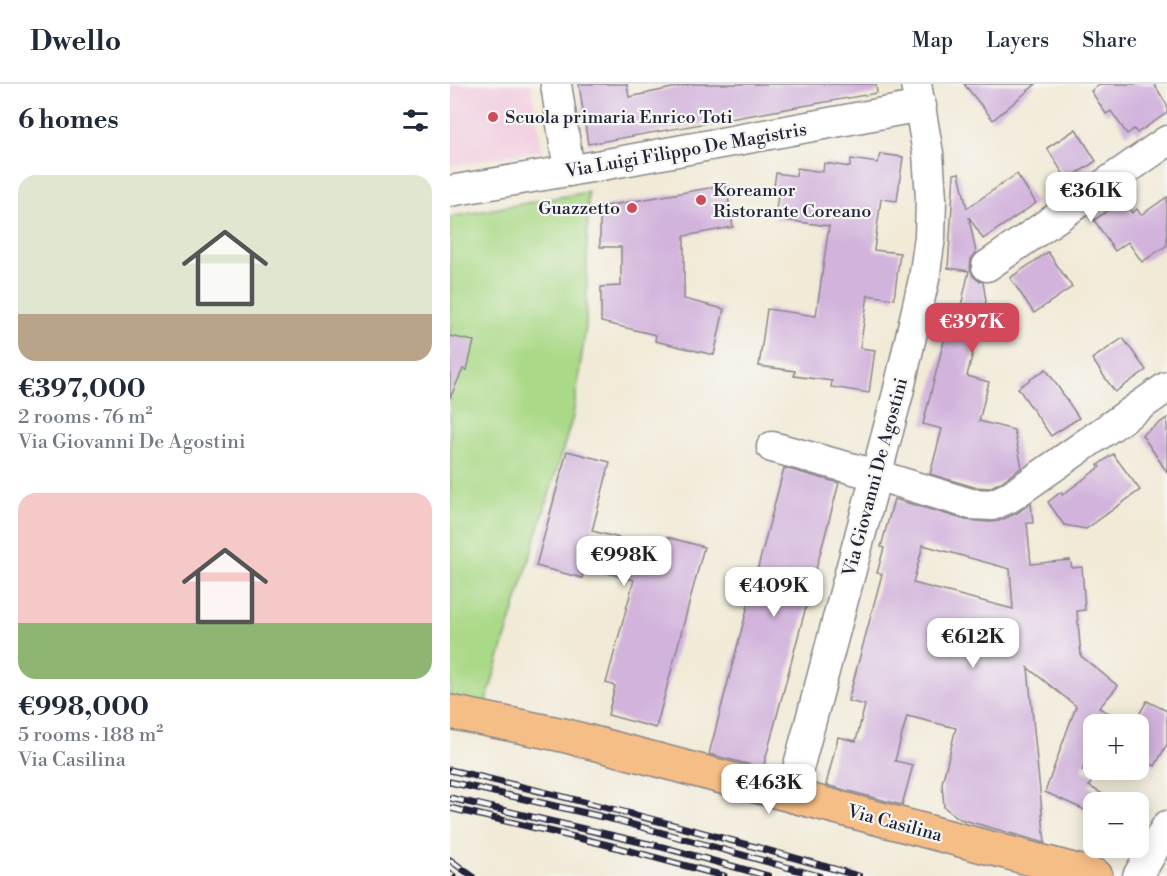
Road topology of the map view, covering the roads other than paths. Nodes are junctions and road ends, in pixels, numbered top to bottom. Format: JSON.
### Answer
{"nodes":[{"id":1,"x":556,"y":84,"type":"edge"},
{"id":2,"x":919,"y":95,"type":"edge"},
{"id":3,"x":1167,"y":141,"type":"edge"},
{"id":4,"x":569,"y":171,"type":"junction"},
{"id":5,"x":450,"y":191,"type":"edge"},
{"id":6,"x":987,"y":266,"type":"dead end"},
{"id":7,"x":1167,"y":387,"type":"edge"},
{"id":8,"x":772,"y":447,"type":"dead end"},
{"id":9,"x":876,"y":475,"type":"junction"},
{"id":10,"x":450,"y":712,"type":"edge"},
{"id":11,"x":450,"y":728,"type":"edge"},
{"id":12,"x":791,"y":795,"type":"junction"},
{"id":13,"x":1167,"y":826,"type":"edge"},
{"id":14,"x":1013,"y":876,"type":"edge"},
{"id":15,"x":1096,"y":876,"type":"edge"},
{"id":16,"x":1138,"y":876,"type":"edge"}],
"edges":[{"from":1,"to":4,"type":"street"},
{"from":2,"to":4,"type":"street","name":"Via Luigi Filippo De Magistris"},
{"from":2,"to":9,"type":"street","name":"Via Giovanni De Agostini"},
{"from":3,"to":6,"type":"street"},
{"from":4,"to":5,"type":"street","name":"Via Luigi Filippo De Magistris"},
{"from":7,"to":9,"type":"street"},
{"from":8,"to":9,"type":"street"},
{"from":9,"to":12,"type":"street","name":"Via Giovanni De Agostini"},
{"from":10,"to":12,"type":"main road","name":"Via Casilina"},
{"from":11,"to":14,"type":"main road","name":"Via Casilina"},
{"from":12,"to":15,"type":"main road","name":"Via Casilina"},
{"from":13,"to":16,"type":"street"}]}
